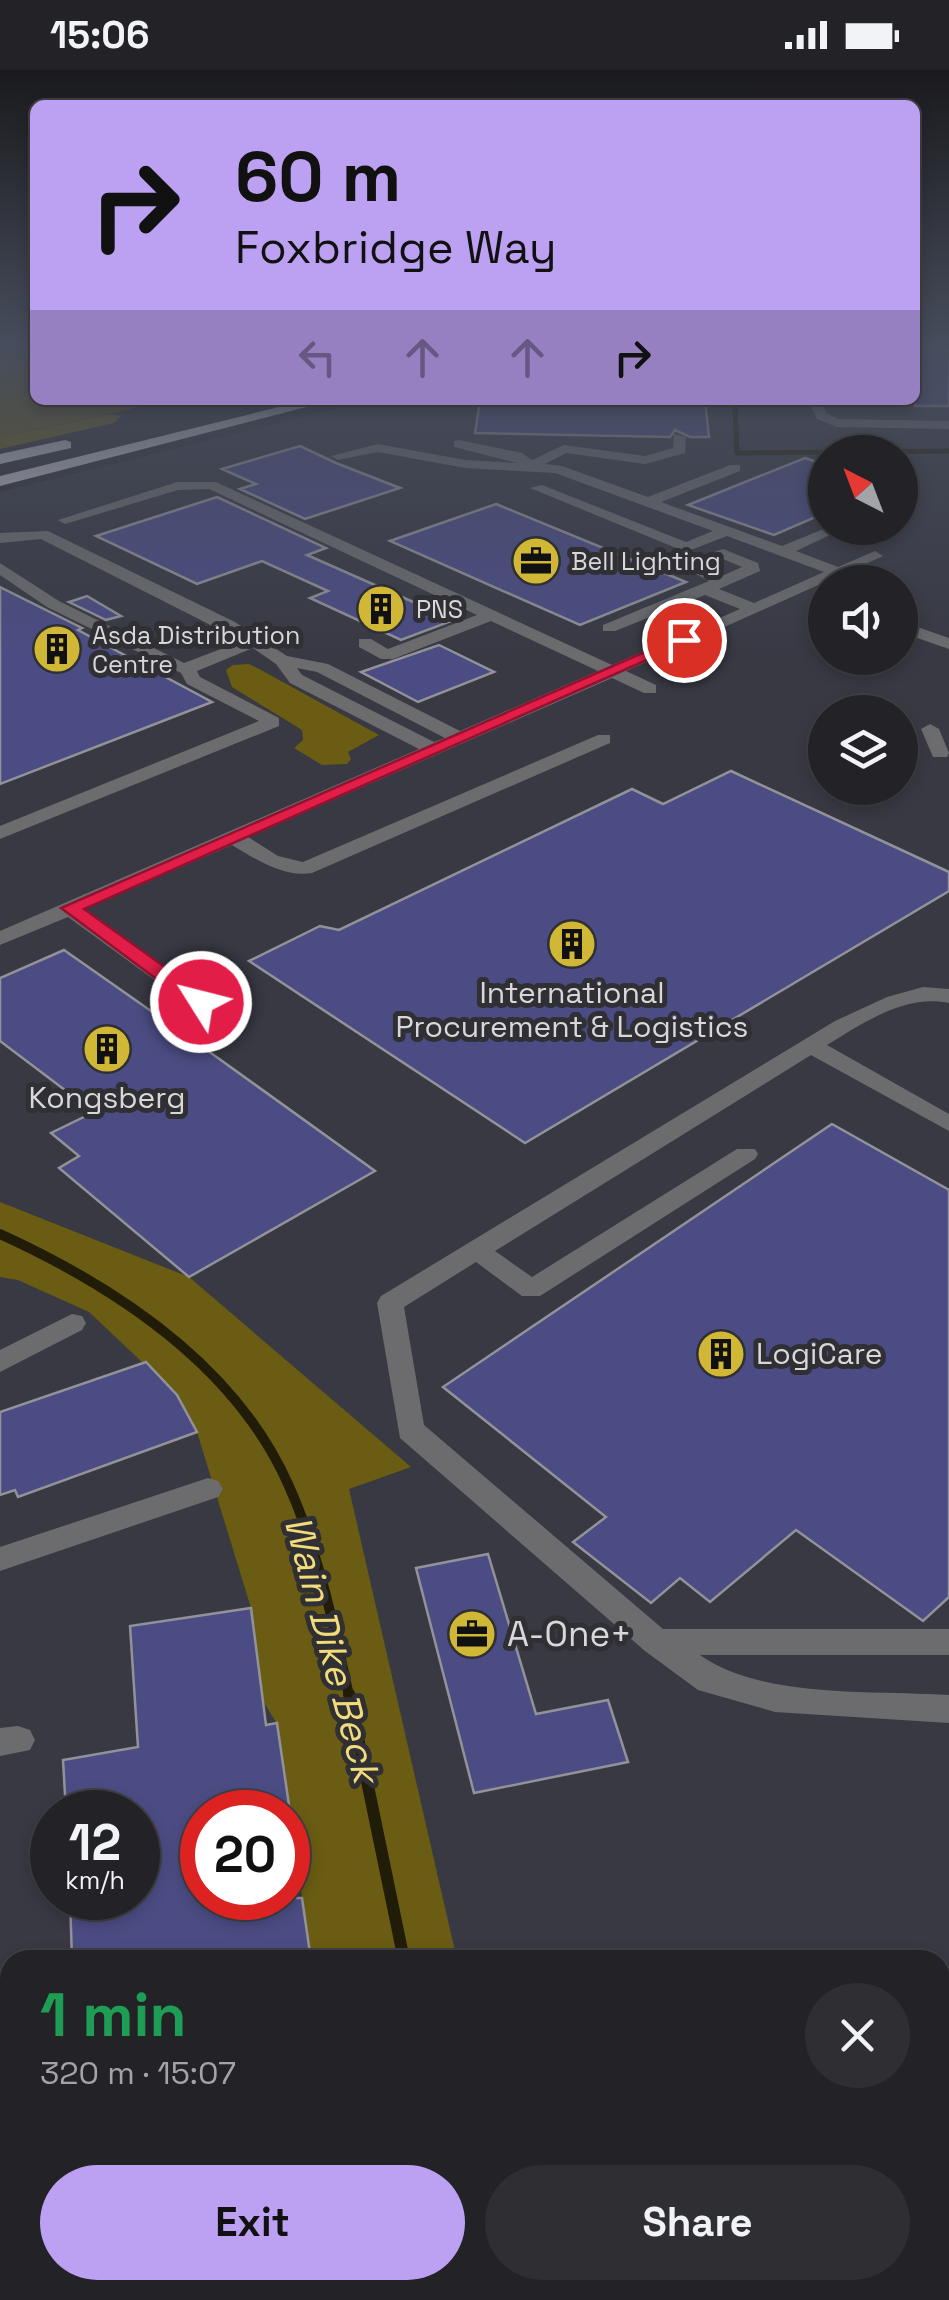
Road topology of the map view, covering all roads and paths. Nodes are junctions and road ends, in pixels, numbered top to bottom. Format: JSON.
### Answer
{"nodes":[{"id":1,"x":50,"y":448,"type":"edge"},
{"id":2,"x":77,"y":448,"type":"edge"},
{"id":3,"x":135,"y":448,"type":"edge"},
{"id":4,"x":378,"y":448,"type":"edge"},
{"id":5,"x":378,"y":448,"type":"edge"},
{"id":6,"x":479,"y":448,"type":"edge"},
{"id":7,"x":550,"y":448,"type":"edge"},
{"id":8,"x":680,"y":448,"type":"edge"},
{"id":9,"x":564,"y":450,"type":"junction"},
{"id":10,"x":338,"y":456,"type":"dead end"},
{"id":11,"x":0,"y":459,"type":"edge"},
{"id":12,"x":531,"y":466,"type":"junction"},
{"id":13,"x":0,"y":467,"type":"edge"},
{"id":14,"x":735,"y":468,"type":"dead end"},
{"id":15,"x":0,"y":483,"type":"edge"},
{"id":16,"x":537,"y":488,"type":"dead end"},
{"id":17,"x":649,"y":502,"type":"junction"},
{"id":18,"x":65,"y":520,"type":"dead end"},
{"id":19,"x":727,"y":531,"type":"junction"},
{"id":20,"x":0,"y":538,"type":"edge"},
{"id":21,"x":808,"y":541,"type":"edge"},
{"id":22,"x":782,"y":552,"type":"junction"},
{"id":23,"x":876,"y":556,"type":"dead end"},
{"id":24,"x":818,"y":565,"type":"edge"},
{"id":25,"x":855,"y":565,"type":"edge"},
{"id":26,"x":0,"y":568,"type":"edge"},
{"id":27,"x":808,"y":585,"type":"edge"},
{"id":28,"x":804,"y":587,"type":"junction"},
{"id":29,"x":808,"y":589,"type":"edge"},
{"id":30,"x":754,"y":609,"type":"junction"},
{"id":31,"x":492,"y":615,"type":"junction"},
{"id":32,"x":609,"y":628,"type":"dead end"},
{"id":33,"x":918,"y":633,"type":"edge"},
{"id":34,"x":254,"y":642,"type":"junction"},
{"id":35,"x":365,"y":644,"type":"dead end"},
{"id":36,"x":949,"y":644,"type":"edge"},
{"id":37,"x":282,"y":660,"type":"junction"},
{"id":38,"x":187,"y":669,"type":"junction"},
{"id":39,"x":614,"y":670,"type":"junction"},
{"id":40,"x":650,"y":689,"type":"dead end"},
{"id":41,"x":930,"y":729,"type":"dead end"},
{"id":42,"x":460,"y":738,"type":"junction"},
{"id":43,"x":604,"y":739,"type":"dead end"},
{"id":44,"x":433,"y":750,"type":"junction"},
{"id":45,"x":940,"y":753,"type":"dead end"},
{"id":46,"x":0,"y":833,"type":"edge"},
{"id":47,"x":234,"y":836,"type":"junction"},
{"id":48,"x":70,"y":908,"type":"junction"},
{"id":49,"x":0,"y":938,"type":"edge"},
{"id":50,"x":949,"y":996,"type":"edge"},
{"id":51,"x":201,"y":1002,"type":"dead end"},
{"id":52,"x":812,"y":1046,"type":"junction"},
{"id":53,"x":949,"y":1124,"type":"edge"},
{"id":54,"x":746,"y":1154,"type":"dead end"},
{"id":55,"x":476,"y":1250,"type":"junction"},
{"id":56,"x":72,"y":1322,"type":"dead end"},
{"id":57,"x":0,"y":1362,"type":"edge"},
{"id":58,"x":208,"y":1489,"type":"dead end"},
{"id":59,"x":0,"y":1559,"type":"edge"},
{"id":60,"x":656,"y":1642,"type":"junction"},
{"id":61,"x":949,"y":1642,"type":"edge"},
{"id":62,"x":949,"y":1709,"type":"edge"}],
"edges":[{"from":1,"to":11,"type":"highway"},
{"from":2,"to":13,"type":"highway"},
{"from":3,"to":15,"type":"highway"},
{"from":4,"to":10,"type":"street"},
{"from":5,"to":12,"type":"street"},
{"from":6,"to":12,"type":"street"},
{"from":7,"to":9,"type":"street"},
{"from":8,"to":9,"type":"street"},
{"from":9,"to":12,"type":"street"},
{"from":12,"to":17,"type":"street"},
{"from":14,"to":17,"type":"street"},
{"from":16,"to":19,"type":"street"},
{"from":17,"to":19,"type":"street"},
{"from":18,"to":31,"type":"street"},
{"from":19,"to":22,"type":"street"},
{"from":20,"to":34,"type":"street"},
{"from":21,"to":22,"type":"street"},
{"from":22,"to":24,"type":"street"},
{"from":23,"to":25,"type":"street"},
{"from":26,"to":38,"type":"street"},
{"from":27,"to":28,"type":"street"},
{"from":28,"to":29,"type":"street"},
{"from":28,"to":30,"type":"street"},
{"from":30,"to":32,"type":"street"},
{"from":30,"to":39,"type":"street"},
{"from":31,"to":35,"type":"street"},
{"from":31,"to":39,"type":"street"},
{"from":33,"to":36,"type":"street"},
{"from":34,"to":37,"type":"street"},
{"from":34,"to":38,"type":"street"},
{"from":37,"to":42,"type":"street"},
{"from":37,"to":44,"type":"street"},
{"from":38,"to":46,"type":"street"},
{"from":39,"to":40,"type":"street"},
{"from":39,"to":42,"type":"street"},
{"from":41,"to":45,"type":"street"},
{"from":42,"to":44,"type":"street"},
{"from":43,"to":47,"type":"street"},
{"from":44,"to":47,"type":"street"},
{"from":47,"to":48,"type":"street"},
{"from":48,"to":49,"type":"street"},
{"from":48,"to":51,"type":"street"},
{"from":50,"to":52,"type":"street"},
{"from":52,"to":53,"type":"street"},
{"from":52,"to":55,"type":"street"},
{"from":54,"to":55,"type":"street"},
{"from":55,"to":60,"type":"street"},
{"from":56,"to":57,"type":"street"},
{"from":58,"to":59,"type":"street"},
{"from":60,"to":61,"type":"street"},
{"from":60,"to":62,"type":"street"}]}
